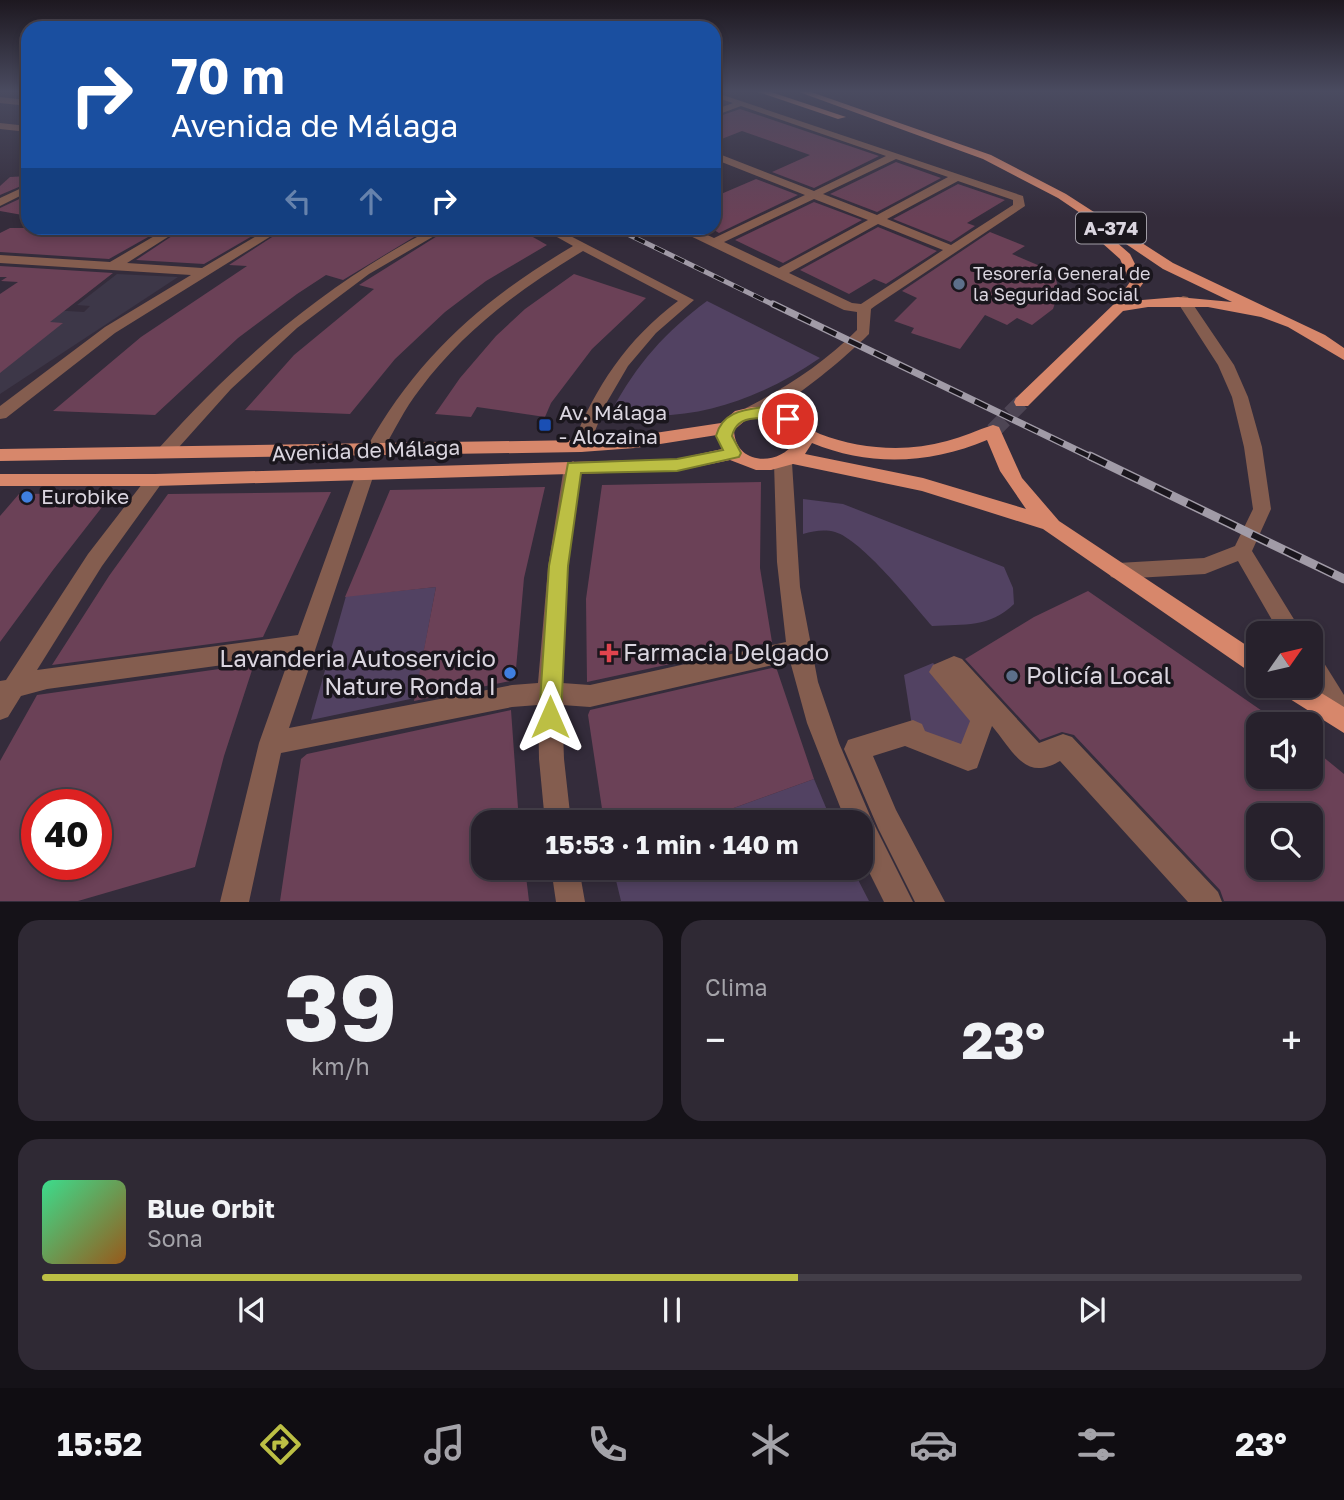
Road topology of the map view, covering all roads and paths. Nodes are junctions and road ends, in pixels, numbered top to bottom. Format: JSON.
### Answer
{"nodes":[{"id":1,"x":835,"y":134,"type":"edge"},
{"id":2,"x":909,"y":134,"type":"edge"},
{"id":3,"x":922,"y":134,"type":"edge"},
{"id":4,"x":929,"y":134,"type":"edge"},
{"id":5,"x":958,"y":148,"type":"junction"},
{"id":6,"x":897,"y":155,"type":"junction"},
{"id":7,"x":721,"y":158,"type":"edge"},
{"id":8,"x":958,"y":176,"type":"junction"},
{"id":9,"x":21,"y":192,"type":"edge"},
{"id":10,"x":813,"y":194,"type":"junction"},
{"id":11,"x":0,"y":203,"type":"edge"},
{"id":12,"x":879,"y":220,"type":"junction"},
{"id":13,"x":164,"y":235,"type":"edge"},
{"id":14,"x":266,"y":235,"type":"edge"},
{"id":15,"x":429,"y":235,"type":"edge"},
{"id":16,"x":561,"y":235,"type":"edge"},
{"id":17,"x":700,"y":235,"type":"edge"},
{"id":18,"x":715,"y":242,"type":"junction"},
{"id":19,"x":583,"y":246,"type":"junction"},
{"id":20,"x":951,"y":249,"type":"junction"},
{"id":21,"x":0,"y":259,"type":"edge"},
{"id":22,"x":110,"y":268,"type":"junction"},
{"id":23,"x":201,"y":272,"type":"junction"},
{"id":24,"x":780,"y":273,"type":"junction"},
{"id":25,"x":1183,"y":300,"type":"junction"},
{"id":26,"x":1119,"y":307,"type":"junction"},
{"id":27,"x":864,"y":308,"type":"junction"},
{"id":28,"x":1267,"y":313,"type":"junction"},
{"id":29,"x":1344,"y":355,"type":"edge"},
{"id":30,"x":786,"y":396,"type":"junction"},
{"id":31,"x":1022,"y":402,"type":"tunnel mouth"},
{"id":32,"x":752,"y":412,"type":"junction"},
{"id":33,"x":0,"y":414,"type":"edge"},
{"id":34,"x":788,"y":419,"type":"junction"},
{"id":35,"x":726,"y":428,"type":"junction"},
{"id":36,"x":802,"y":433,"type":"junction"},
{"id":37,"x":375,"y":449,"type":"junction"},
{"id":38,"x":165,"y":452,"type":"junction"},
{"id":39,"x":733,"y":453,"type":"junction"},
{"id":40,"x":0,"y":455,"type":"edge"},
{"id":41,"x":577,"y":456,"type":"junction"},
{"id":42,"x":788,"y":460,"type":"junction"},
{"id":43,"x":365,"y":474,"type":"junction"},
{"id":44,"x":0,"y":480,"type":"edge"},
{"id":45,"x":155,"y":480,"type":"junction"},
{"id":46,"x":1052,"y":526,"type":"junction"},
{"id":47,"x":1242,"y":551,"type":"junction"},
{"id":48,"x":1118,"y":571,"type":"junction"},
{"id":49,"x":1284,"y":621,"type":"edge"},
{"id":50,"x":305,"y":643,"type":"junction"},
{"id":51,"x":799,"y":649,"type":"junction"},
{"id":52,"x":1246,"y":657,"type":"edge"},
{"id":53,"x":1323,"y":683,"type":"edge"},
{"id":54,"x":549,"y":693,"type":"junction"},
{"id":55,"x":4,"y":696,"type":"edge"},
{"id":56,"x":1310,"y":698,"type":"edge"},
{"id":57,"x":1344,"y":719,"type":"edge"},
{"id":58,"x":271,"y":743,"type":"junction"},
{"id":59,"x":556,"y":810,"type":"edge"},
{"id":60,"x":854,"y":810,"type":"edge"},
{"id":61,"x":873,"y":850,"type":"edge"},
{"id":62,"x":567,"y":880,"type":"edge"},
{"id":63,"x":234,"y":901,"type":"edge"},
{"id":64,"x":570,"y":901,"type":"edge"},
{"id":65,"x":899,"y":901,"type":"edge"},
{"id":66,"x":931,"y":901,"type":"edge"},
{"id":67,"x":1208,"y":901,"type":"edge"}],
"edges":[{"from":1,"to":6,"type":"street"},
{"from":2,"to":5,"type":"main road"},
{"from":3,"to":5,"type":"main road","number":"A-374"},
{"from":4,"to":5,"type":"main road"},
{"from":5,"to":26,"type":"main road","number":"A-374"},
{"from":5,"to":28,"type":"main road","number":"A-374"},
{"from":6,"to":8,"type":"street"},
{"from":6,"to":10,"type":"street"},
{"from":7,"to":10,"type":"street"},
{"from":8,"to":12,"type":"street"},
{"from":8,"to":20,"type":"street"},
{"from":9,"to":11,"type":"street"},
{"from":10,"to":12,"type":"street"},
{"from":10,"to":18,"type":"street"},
{"from":12,"to":20,"type":"street"},
{"from":12,"to":24,"type":"street"},
{"from":13,"to":22,"type":"street"},
{"from":14,"to":23,"type":"street"},
{"from":15,"to":38,"type":"street"},
{"from":16,"to":19,"type":"street"},
{"from":17,"to":18,"type":"street"},
{"from":18,"to":24,"type":"street"},
{"from":19,"to":37,"type":"street"},
{"from":19,"to":41,"type":"street"},
{"from":20,"to":27,"type":"street"},
{"from":21,"to":22,"type":"street"},
{"from":22,"to":23,"type":"street"},
{"from":23,"to":33,"type":"street"},
{"from":24,"to":27,"type":"street"},
{"from":25,"to":26,"type":"main road"},
{"from":25,"to":28,"type":"main road"},
{"from":25,"to":47,"type":"street"},
{"from":26,"to":31,"type":"main road"},
{"from":27,"to":30,"type":"street"},
{"from":28,"to":29,"type":"main road"},
{"from":30,"to":32,"type":"street"},
{"from":30,"to":34,"type":"street"},
{"from":32,"to":34,"type":"main road"},
{"from":32,"to":35,"type":"main road"},
{"from":34,"to":36,"type":"main road"},
{"from":35,"to":39,"type":"main road"},
{"from":35,"to":41,"type":"main road","name":"Avenida de Málaga"},
{"from":36,"to":42,"type":"main road"},
{"from":36,"to":46,"type":"main road"},
{"from":37,"to":38,"type":"main road","name":"Avenida de Málaga"},
{"from":37,"to":41,"type":"main road","name":"Avenida de Málaga"},
{"from":38,"to":40,"type":"main road","name":"Avenida de Málaga"},
{"from":39,"to":41,"type":"main road","name":"Avenida de Málaga"},
{"from":39,"to":42,"type":"main road"},
{"from":41,"to":43,"type":"main road","name":"Avenida de Málaga"},
{"from":41,"to":54,"type":"street"},
{"from":42,"to":46,"type":"main road"},
{"from":42,"to":51,"type":"street"},
{"from":43,"to":45,"type":"main road","name":"Avenida de Málaga"},
{"from":43,"to":50,"type":"street"},
{"from":44,"to":45,"type":"main road","name":"Avenida de Málaga"},
{"from":45,"to":55,"type":"street"},
{"from":46,"to":48,"type":"main road"},
{"from":47,"to":48,"type":"street"},
{"from":47,"to":49,"type":"street"},
{"from":48,"to":52,"type":"main road"},
{"from":50,"to":55,"type":"street"},
{"from":50,"to":58,"type":"street"},
{"from":51,"to":54,"type":"street"},
{"from":51,"to":60,"type":"street"},
{"from":53,"to":57,"type":"street"},
{"from":54,"to":58,"type":"street"},
{"from":54,"to":59,"type":"street"},
{"from":56,"to":57,"type":"main road"},
{"from":58,"to":63,"type":"street"},
{"from":61,"to":65,"type":"street"},
{"from":62,"to":64,"type":"street"},
{"from":66,"to":67,"type":"street"}]}
